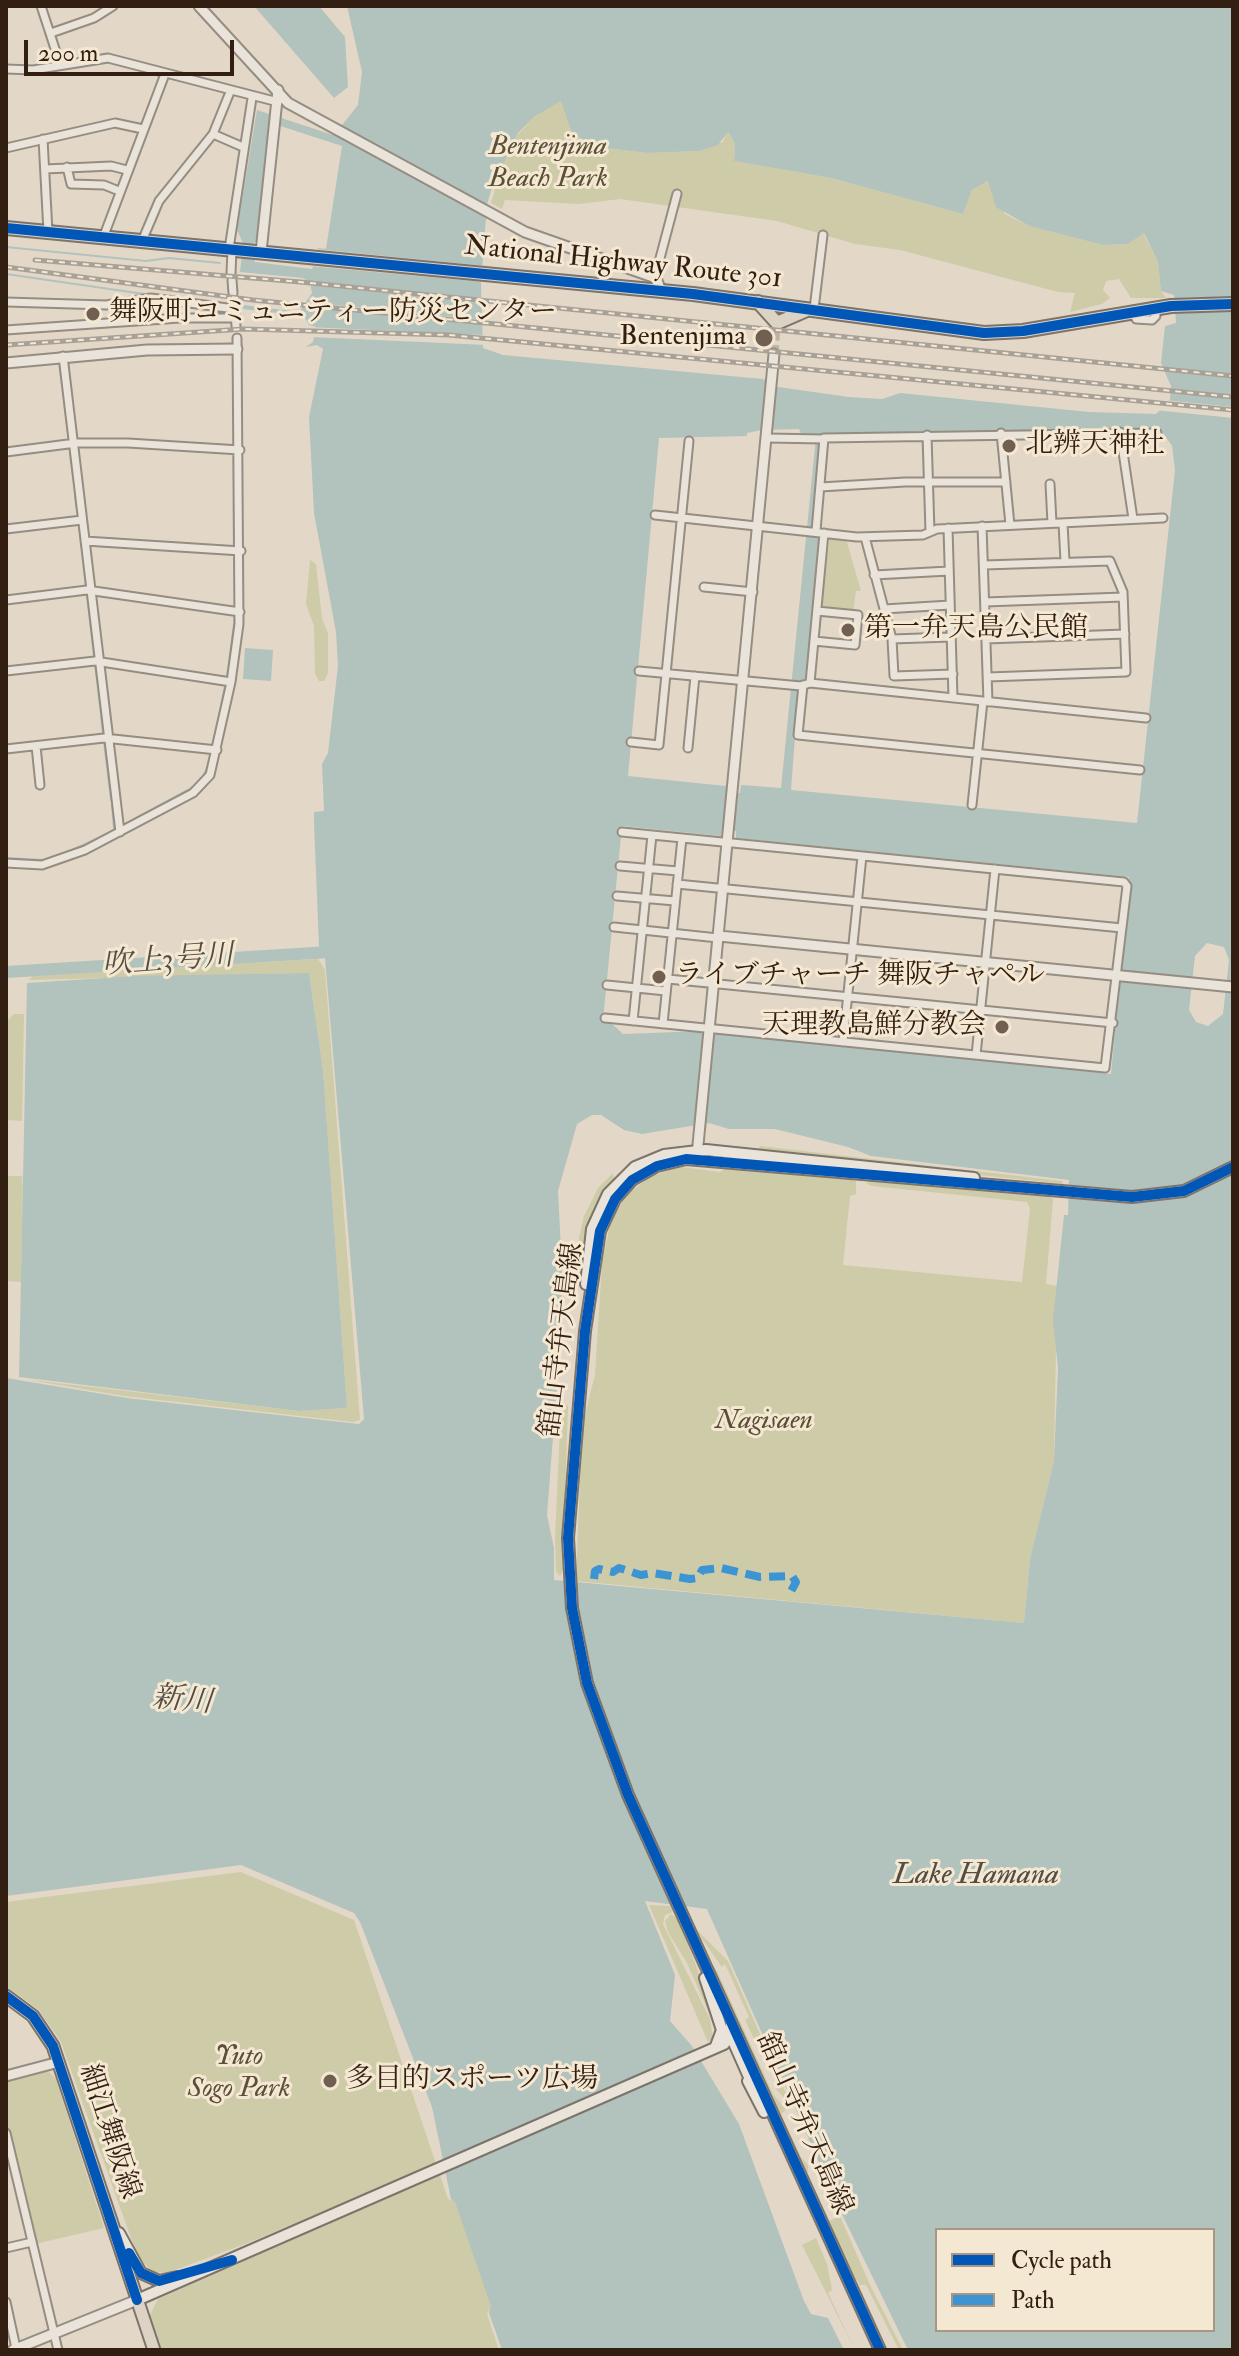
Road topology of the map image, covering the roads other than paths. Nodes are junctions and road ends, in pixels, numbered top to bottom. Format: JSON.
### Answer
{"nodes":[{"id":1,"x":41,"y":6,"type":"edge"},
{"id":2,"x":113,"y":6,"type":"edge"},
{"id":3,"x":199,"y":6,"type":"edge"},
{"id":4,"x":51,"y":33,"type":"junction"},
{"id":5,"x":60,"y":64,"type":"junction"},
{"id":6,"x":6,"y":69,"type":"edge"},
{"id":7,"x":165,"y":74,"type":"junction"},
{"id":8,"x":278,"y":90,"type":"junction"},
{"id":9,"x":230,"y":92,"type":"junction"},
{"id":10,"x":252,"y":98,"type":"junction"},
{"id":11,"x":277,"y":102,"type":"junction"},
{"id":12,"x":288,"y":103,"type":"junction"},
{"id":13,"x":143,"y":129,"type":"junction"},
{"id":14,"x":213,"y":134,"type":"junction"},
{"id":15,"x":43,"y":139,"type":"junction"},
{"id":16,"x":243,"y":147,"type":"junction"},
{"id":17,"x":6,"y":148,"type":"edge"},
{"id":18,"x":67,"y":167,"type":"junction"},
{"id":19,"x":45,"y":169,"type":"junction"},
{"id":20,"x":127,"y":170,"type":"junction"},
{"id":21,"x":119,"y":191,"type":"junction"},
{"id":22,"x":677,"y":194,"type":"dead end"},
{"id":23,"x":6,"y":228,"type":"edge"},
{"id":24,"x":48,"y":232,"type":"junction"},
{"id":25,"x":823,"y":235,"type":"dead end"},
{"id":26,"x":103,"y":238,"type":"junction"},
{"id":27,"x":142,"y":241,"type":"junction"},
{"id":28,"x":233,"y":250,"type":"junction"},
{"id":29,"x":258,"y":252,"type":"junction"},
{"id":30,"x":655,"y":277,"type":"junction"},
{"id":31,"x":661,"y":291,"type":"junction"},
{"id":32,"x":234,"y":301,"type":"junction"},
{"id":33,"x":758,"y":301,"type":"junction"},
{"id":34,"x":6,"y":302,"type":"edge"},
{"id":35,"x":1233,"y":304,"type":"edge"},
{"id":36,"x":814,"y":309,"type":"junction"},
{"id":37,"x":6,"y":330,"type":"edge"},
{"id":38,"x":237,"y":343,"type":"joint"},
{"id":39,"x":774,"y":354,"type":"tunnel mouth"},
{"id":40,"x":63,"y":356,"type":"junction"},
{"id":41,"x":6,"y":363,"type":"edge"},
{"id":42,"x":1120,"y":432,"type":"junction"},
{"id":43,"x":1001,"y":433,"type":"junction"},
{"id":44,"x":1157,"y":433,"type":"dead end"},
{"id":45,"x":927,"y":435,"type":"junction"},
{"id":46,"x":767,"y":436,"type":"junction"},
{"id":47,"x":820,"y":439,"type":"junction"},
{"id":48,"x":689,"y":441,"type":"dead end"},
{"id":49,"x":73,"y":444,"type":"junction"},
{"id":50,"x":240,"y":450,"type":"junction"},
{"id":51,"x":6,"y":452,"type":"edge"},
{"id":52,"x":1006,"y":482,"type":"junction"},
{"id":53,"x":928,"y":484,"type":"junction"},
{"id":54,"x":1050,"y":484,"type":"dead end"},
{"id":55,"x":820,"y":487,"type":"junction"},
{"id":56,"x":655,"y":515,"type":"dead end"},
{"id":57,"x":681,"y":517,"type":"junction"},
{"id":58,"x":1163,"y":518,"type":"dead end"},
{"id":59,"x":1133,"y":519,"type":"junction"},
{"id":60,"x":82,"y":520,"type":"junction"},
{"id":61,"x":1052,"y":523,"type":"junction"},
{"id":62,"x":1063,"y":523,"type":"junction"},
{"id":63,"x":759,"y":524,"type":"junction"},
{"id":64,"x":1010,"y":525,"type":"junction"},
{"id":65,"x":982,"y":526,"type":"junction"},
{"id":66,"x":948,"y":528,"type":"junction"},
{"id":67,"x":6,"y":529,"type":"edge"},
{"id":68,"x":816,"y":531,"type":"junction"},
{"id":69,"x":930,"y":532,"type":"junction"},
{"id":70,"x":865,"y":537,"type":"junction"},
{"id":71,"x":85,"y":541,"type":"junction"},
{"id":72,"x":241,"y":551,"type":"junction"},
{"id":73,"x":1065,"y":561,"type":"junction"},
{"id":74,"x":984,"y":565,"type":"junction"},
{"id":75,"x":949,"y":571,"type":"junction"},
{"id":76,"x":874,"y":575,"type":"junction"},
{"id":77,"x":704,"y":587,"type":"dead end"},
{"id":78,"x":91,"y":591,"type":"junction"},
{"id":79,"x":753,"y":592,"type":"junction"},
{"id":80,"x":1123,"y":597,"type":"junction"},
{"id":81,"x":6,"y":600,"type":"edge"},
{"id":82,"x":985,"y":602,"type":"junction"},
{"id":83,"x":950,"y":605,"type":"junction"},
{"id":84,"x":884,"y":609,"type":"junction"},
{"id":85,"x":817,"y":611,"type":"junction"},
{"id":86,"x":240,"y":612,"type":"junction"},
{"id":87,"x":1125,"y":634,"type":"junction"},
{"id":88,"x":951,"y":637,"type":"junction"},
{"id":89,"x":892,"y":639,"type":"junction"},
{"id":90,"x":986,"y":639,"type":"junction"},
{"id":91,"x":814,"y":641,"type":"junction"},
{"id":92,"x":99,"y":661,"type":"junction"},
{"id":93,"x":6,"y":671,"type":"edge"},
{"id":94,"x":639,"y":671,"type":"dead end"},
{"id":95,"x":666,"y":673,"type":"junction"},
{"id":96,"x":953,"y":674,"type":"junction"},
{"id":97,"x":695,"y":676,"type":"junction"},
{"id":98,"x":988,"y":677,"type":"junction"},
{"id":99,"x":744,"y":681,"type":"junction"},
{"id":100,"x":231,"y":682,"type":"junction"},
{"id":101,"x":805,"y":685,"type":"junction"},
{"id":102,"x":953,"y":698,"type":"junction"},
{"id":103,"x":985,"y":701,"type":"junction"},
{"id":104,"x":1146,"y":718,"type":"dead end"},
{"id":105,"x":108,"y":738,"type":"junction"},
{"id":106,"x":631,"y":742,"type":"dead end"},
{"id":107,"x":36,"y":746,"type":"junction"},
{"id":108,"x":688,"y":748,"type":"dead end"},
{"id":109,"x":6,"y":749,"type":"edge"},
{"id":110,"x":217,"y":750,"type":"junction"},
{"id":111,"x":977,"y":754,"type":"junction"},
{"id":112,"x":1140,"y":770,"type":"dead end"},
{"id":113,"x":40,"y":785,"type":"dead end"},
{"id":114,"x":972,"y":805,"type":"dead end"},
{"id":115,"x":120,"y":832,"type":"junction"},
{"id":116,"x":622,"y":832,"type":"dead end"},
{"id":117,"x":652,"y":835,"type":"junction"},
{"id":118,"x":682,"y":838,"type":"junction"},
{"id":119,"x":728,"y":843,"type":"junction"},
{"id":120,"x":862,"y":856,"type":"junction"},
{"id":121,"x":6,"y":863,"type":"edge"},
{"id":122,"x":620,"y":866,"type":"dead end"},
{"id":123,"x":649,"y":868,"type":"junction"},
{"id":124,"x":995,"y":869,"type":"junction"},
{"id":125,"x":678,"y":871,"type":"junction"},
{"id":126,"x":677,"y":884,"type":"junction"},
{"id":127,"x":723,"y":888,"type":"junction"},
{"id":128,"x":617,"y":896,"type":"dead end"},
{"id":129,"x":646,"y":898,"type":"junction"},
{"id":130,"x":675,"y":901,"type":"junction"},
{"id":131,"x":857,"y":902,"type":"junction"},
{"id":132,"x":990,"y":915,"type":"junction"},
{"id":133,"x":614,"y":927,"type":"dead end"},
{"id":134,"x":1122,"y":928,"type":"junction"},
{"id":135,"x":642,"y":930,"type":"junction"},
{"id":136,"x":672,"y":933,"type":"junction"},
{"id":137,"x":718,"y":937,"type":"junction"},
{"id":138,"x":853,"y":949,"type":"junction"},
{"id":139,"x":986,"y":962,"type":"junction"},
{"id":140,"x":1118,"y":975,"type":"junction"},
{"id":141,"x":668,"y":979,"type":"junction"},
{"id":142,"x":714,"y":983,"type":"junction"},
{"id":143,"x":607,"y":985,"type":"dead end"},
{"id":144,"x":1229,"y":986,"type":"edge"},
{"id":145,"x":637,"y":988,"type":"junction"},
{"id":146,"x":666,"y":991,"type":"junction"},
{"id":147,"x":848,"y":996,"type":"junction"},
{"id":148,"x":981,"y":1010,"type":"junction"},
{"id":149,"x":605,"y":1018,"type":"dead end"},
{"id":150,"x":633,"y":1021,"type":"junction"},
{"id":151,"x":1113,"y":1023,"type":"junction"},
{"id":152,"x":663,"y":1024,"type":"junction"},
{"id":153,"x":709,"y":1030,"type":"junction"},
{"id":154,"x":843,"y":1042,"type":"junction"},
{"id":155,"x":976,"y":1055,"type":"junction"},
{"id":156,"x":697,"y":1151,"type":"junction"},
{"id":157,"x":1233,"y":1167,"type":"edge"},
{"id":158,"x":680,"y":1913,"type":"junction"},
{"id":159,"x":705,"y":1978,"type":"junction"},
{"id":160,"x":6,"y":1996,"type":"edge"},
{"id":161,"x":730,"y":2018,"type":"junction"},
{"id":162,"x":723,"y":2042,"type":"junction"},
{"id":163,"x":736,"y":2047,"type":"junction"},
{"id":164,"x":747,"y":2055,"type":"junction"},
{"id":165,"x":59,"y":2062,"type":"junction"},
{"id":166,"x":6,"y":2076,"type":"edge"},
{"id":167,"x":764,"y":2112,"type":"junction"},
{"id":168,"x":6,"y":2133,"type":"edge"},
{"id":169,"x":8,"y":2151,"type":"edge"},
{"id":170,"x":107,"y":2206,"type":"junction"},
{"id":171,"x":812,"y":2211,"type":"junction"},
{"id":172,"x":818,"y":2226,"type":"junction"},
{"id":173,"x":32,"y":2242,"type":"junction"},
{"id":174,"x":6,"y":2248,"type":"edge"},
{"id":175,"x":232,"y":2260,"type":"junction"},
{"id":176,"x":137,"y":2300,"type":"junction"},
{"id":177,"x":6,"y":2302,"type":"edge"},
{"id":178,"x":52,"y":2332,"type":"junction"},
{"id":179,"x":14,"y":2349,"type":"edge"},
{"id":180,"x":58,"y":2350,"type":"edge"},
{"id":181,"x":154,"y":2350,"type":"edge"},
{"id":182,"x":873,"y":2350,"type":"edge"},
{"id":183,"x":880,"y":2350,"type":"edge"}],
"edges":[{"from":1,"to":4,"type":"street"},
{"from":2,"to":4,"type":"street"},
{"from":3,"to":8,"type":"street"},
{"from":4,"to":5,"type":"street"},
{"from":5,"to":6,"type":"street"},
{"from":5,"to":7,"type":"street"},
{"from":7,"to":9,"type":"street"},
{"from":7,"to":13,"type":"street"},
{"from":8,"to":11,"type":"street"},
{"from":8,"to":12,"type":"street"},
{"from":9,"to":10,"type":"street"},
{"from":9,"to":14,"type":"street"},
{"from":10,"to":11,"type":"street"},
{"from":10,"to":16,"type":"street"},
{"from":11,"to":12,"type":"street"},
{"from":11,"to":29,"type":"street"},
{"from":12,"to":30,"type":"street"},
{"from":13,"to":15,"type":"street"},
{"from":13,"to":20,"type":"street"},
{"from":14,"to":16,"type":"street"},
{"from":14,"to":27,"type":"street"},
{"from":15,"to":17,"type":"street"},
{"from":15,"to":19,"type":"street"},
{"from":16,"to":28,"type":"street"},
{"from":18,"to":19,"type":"street"},
{"from":18,"to":20,"type":"street"},
{"from":18,"to":21,"type":"street"},
{"from":19,"to":24,"type":"street"},
{"from":20,"to":21,"type":"street"},
{"from":21,"to":26,"type":"street"},
{"from":22,"to":30,"type":"street"},
{"from":23,"to":24,"type":"highway","name":"National Highway Route 301"},
{"from":24,"to":26,"type":"highway","name":"National Highway Route 301"},
{"from":25,"to":36,"type":"street"},
{"from":26,"to":27,"type":"highway","name":"National Highway Route 301"},
{"from":27,"to":28,"type":"highway","name":"National Highway Route 301"},
{"from":28,"to":29,"type":"highway","name":"National Highway Route 301"},
{"from":28,"to":32,"type":"street"},
{"from":29,"to":31,"type":"highway","name":"National Highway Route 301"},
{"from":30,"to":31,"type":"street"},
{"from":31,"to":33,"type":"highway","name":"National Highway Route 301"},
{"from":32,"to":34,"type":"street"},
{"from":32,"to":37,"type":"street"},
{"from":33,"to":36,"type":"highway","name":"National Highway Route 301"},
{"from":33,"to":36,"type":"highway"},
{"from":35,"to":36,"type":"highway","name":"National Highway Route 301"},
{"from":38,"to":40,"type":"street"},
{"from":38,"to":50,"type":"street"},
{"from":39,"to":46,"type":"street"},
{"from":40,"to":41,"type":"street"},
{"from":40,"to":49,"type":"street"},
{"from":42,"to":43,"type":"street"},
{"from":42,"to":44,"type":"street"},
{"from":42,"to":59,"type":"street"},
{"from":43,"to":45,"type":"street"},
{"from":43,"to":52,"type":"street"},
{"from":45,"to":47,"type":"street"},
{"from":45,"to":53,"type":"street"},
{"from":46,"to":47,"type":"street"},
{"from":46,"to":63,"type":"street"},
{"from":47,"to":55,"type":"street"},
{"from":48,"to":57,"type":"street"},
{"from":49,"to":50,"type":"street"},
{"from":49,"to":51,"type":"street"},
{"from":49,"to":60,"type":"street"},
{"from":50,"to":72,"type":"street"},
{"from":52,"to":53,"type":"street"},
{"from":52,"to":64,"type":"street"},
{"from":53,"to":55,"type":"street"},
{"from":53,"to":69,"type":"street"},
{"from":54,"to":61,"type":"street"},
{"from":55,"to":68,"type":"street"},
{"from":56,"to":57,"type":"street"},
{"from":57,"to":63,"type":"street"},
{"from":57,"to":95,"type":"street"},
{"from":58,"to":59,"type":"street"},
{"from":59,"to":62,"type":"street"},
{"from":60,"to":67,"type":"street"},
{"from":60,"to":71,"type":"street"},
{"from":61,"to":62,"type":"street"},
{"from":61,"to":64,"type":"street"},
{"from":62,"to":73,"type":"street"},
{"from":63,"to":68,"type":"street"},
{"from":63,"to":79,"type":"street"},
{"from":64,"to":65,"type":"street"},
{"from":65,"to":66,"type":"street"},
{"from":65,"to":74,"type":"street"},
{"from":66,"to":69,"type":"street"},
{"from":66,"to":75,"type":"street"},
{"from":68,"to":70,"type":"street"},
{"from":68,"to":85,"type":"street"},
{"from":69,"to":70,"type":"street"},
{"from":70,"to":76,"type":"street"},
{"from":71,"to":72,"type":"street"},
{"from":71,"to":78,"type":"street"},
{"from":72,"to":86,"type":"street"},
{"from":73,"to":74,"type":"street"},
{"from":73,"to":80,"type":"street"},
{"from":74,"to":82,"type":"street"},
{"from":75,"to":76,"type":"street"},
{"from":75,"to":83,"type":"street"},
{"from":76,"to":84,"type":"street"},
{"from":77,"to":79,"type":"street"},
{"from":78,"to":81,"type":"street"},
{"from":78,"to":86,"type":"street"},
{"from":78,"to":92,"type":"street"},
{"from":79,"to":99,"type":"street"},
{"from":80,"to":82,"type":"street"},
{"from":80,"to":87,"type":"street"},
{"from":82,"to":90,"type":"street"},
{"from":83,"to":84,"type":"street"},
{"from":83,"to":88,"type":"street"},
{"from":84,"to":89,"type":"street"},
{"from":85,"to":91,"type":"street"},
{"from":85,"to":91,"type":"street"},
{"from":86,"to":100,"type":"street"},
{"from":87,"to":90,"type":"street"},
{"from":87,"to":98,"type":"street"},
{"from":88,"to":89,"type":"street"},
{"from":88,"to":96,"type":"street"},
{"from":89,"to":96,"type":"street"},
{"from":90,"to":98,"type":"street"},
{"from":91,"to":101,"type":"street"},
{"from":92,"to":93,"type":"street"},
{"from":92,"to":100,"type":"street"},
{"from":92,"to":105,"type":"street"},
{"from":94,"to":95,"type":"street"},
{"from":95,"to":97,"type":"street"},
{"from":95,"to":106,"type":"street"},
{"from":96,"to":102,"type":"street"},
{"from":97,"to":99,"type":"street"},
{"from":97,"to":108,"type":"street"},
{"from":98,"to":103,"type":"street"},
{"from":99,"to":101,"type":"street"},
{"from":99,"to":119,"type":"street"},
{"from":100,"to":110,"type":"street"},
{"from":101,"to":102,"type":"street"},
{"from":101,"to":111,"type":"street"},
{"from":102,"to":103,"type":"street"},
{"from":103,"to":104,"type":"street"},
{"from":103,"to":111,"type":"street"},
{"from":105,"to":107,"type":"street"},
{"from":105,"to":110,"type":"street"},
{"from":105,"to":115,"type":"street"},
{"from":107,"to":109,"type":"street"},
{"from":107,"to":113,"type":"street"},
{"from":110,"to":115,"type":"street"},
{"from":111,"to":112,"type":"street"},
{"from":111,"to":114,"type":"street"},
{"from":115,"to":121,"type":"street"},
{"from":116,"to":117,"type":"street"},
{"from":117,"to":118,"type":"street"},
{"from":117,"to":123,"type":"street"},
{"from":118,"to":119,"type":"street"},
{"from":118,"to":125,"type":"street"},
{"from":119,"to":120,"type":"street"},
{"from":119,"to":127,"type":"street"},
{"from":120,"to":124,"type":"street"},
{"from":120,"to":131,"type":"street"},
{"from":122,"to":123,"type":"street"},
{"from":123,"to":125,"type":"street"},
{"from":123,"to":129,"type":"street"},
{"from":124,"to":132,"type":"street"},
{"from":124,"to":134,"type":"street"},
{"from":125,"to":126,"type":"street"},
{"from":126,"to":127,"type":"street"},
{"from":126,"to":130,"type":"street"},
{"from":127,"to":131,"type":"street"},
{"from":127,"to":137,"type":"street"},
{"from":128,"to":129,"type":"street"},
{"from":129,"to":130,"type":"street"},
{"from":129,"to":135,"type":"street"},
{"from":130,"to":136,"type":"street"},
{"from":131,"to":132,"type":"street"},
{"from":131,"to":138,"type":"street"},
{"from":132,"to":134,"type":"street"},
{"from":132,"to":139,"type":"street"},
{"from":133,"to":135,"type":"street"},
{"from":134,"to":140,"type":"street"},
{"from":135,"to":136,"type":"street"},
{"from":135,"to":145,"type":"street"},
{"from":136,"to":137,"type":"street"},
{"from":136,"to":141,"type":"street"},
{"from":137,"to":138,"type":"street"},
{"from":137,"to":142,"type":"street"},
{"from":138,"to":139,"type":"street"},
{"from":138,"to":147,"type":"street"},
{"from":139,"to":140,"type":"street"},
{"from":139,"to":148,"type":"street"},
{"from":140,"to":144,"type":"street"},
{"from":140,"to":151,"type":"street"},
{"from":141,"to":142,"type":"street"},
{"from":141,"to":146,"type":"street"},
{"from":142,"to":147,"type":"street"},
{"from":142,"to":153,"type":"street"},
{"from":143,"to":145,"type":"street"},
{"from":145,"to":146,"type":"street"},
{"from":145,"to":150,"type":"street"},
{"from":146,"to":152,"type":"street"},
{"from":147,"to":148,"type":"street"},
{"from":147,"to":154,"type":"street"},
{"from":148,"to":151,"type":"street"},
{"from":148,"to":155,"type":"street"},
{"from":149,"to":150,"type":"street"},
{"from":150,"to":152,"type":"street"},
{"from":151,"to":155,"type":"street"},
{"from":152,"to":153,"type":"street"},
{"from":153,"to":154,"type":"street"},
{"from":153,"to":156,"type":"street"},
{"from":154,"to":155,"type":"street"},
{"from":156,"to":157,"type":"main road","name":"舘山寺弁天島線"},
{"from":156,"to":158,"type":"main road","name":"舘山寺弁天島線"},
{"from":158,"to":159,"type":"main road","name":"舘山寺弁天島線"},
{"from":158,"to":161,"type":"main road","name":"舘山寺弁天島線"},
{"from":159,"to":162,"type":"main road","name":"舘山寺弁天島線"},
{"from":159,"to":162,"type":"main road"},
{"from":160,"to":165,"type":"main road","name":"細江舞阪線"},
{"from":161,"to":162,"type":"main road"},
{"from":161,"to":164,"type":"main road","name":"舘山寺弁天島線"},
{"from":162,"to":163,"type":"main road","name":"舘山寺弁天島線"},
{"from":162,"to":167,"type":"main road"},
{"from":162,"to":175,"type":"main road","name":"舘山寺弁天島線"},
{"from":163,"to":164,"type":"main road"},
{"from":163,"to":167,"type":"main road","name":"舘山寺弁天島線"},
{"from":164,"to":171,"type":"main road","name":"舘山寺弁天島線"},
{"from":165,"to":166,"type":"street"},
{"from":165,"to":170,"type":"main road","name":"細江舞阪線"},
{"from":167,"to":171,"type":"main road","name":"舘山寺弁天島線"},
{"from":168,"to":169,"type":"street"},
{"from":169,"to":173,"type":"street"},
{"from":170,"to":175,"type":"main road"},
{"from":170,"to":176,"type":"main road","name":"細江舞阪線"},
{"from":171,"to":172,"type":"main road","name":"舘山寺弁天島線"},
{"from":172,"to":182,"type":"main road","name":"舘山寺弁天島線"},
{"from":172,"to":183,"type":"main road","name":"舘山寺弁天島線"},
{"from":173,"to":174,"type":"street"},
{"from":173,"to":178,"type":"street"},
{"from":175,"to":176,"type":"main road","name":"舘山寺弁天島線"},
{"from":176,"to":178,"type":"street"},
{"from":176,"to":181,"type":"main road","name":"細江舞阪線"},
{"from":177,"to":179,"type":"street"},
{"from":178,"to":179,"type":"street"},
{"from":178,"to":180,"type":"street"}]}
